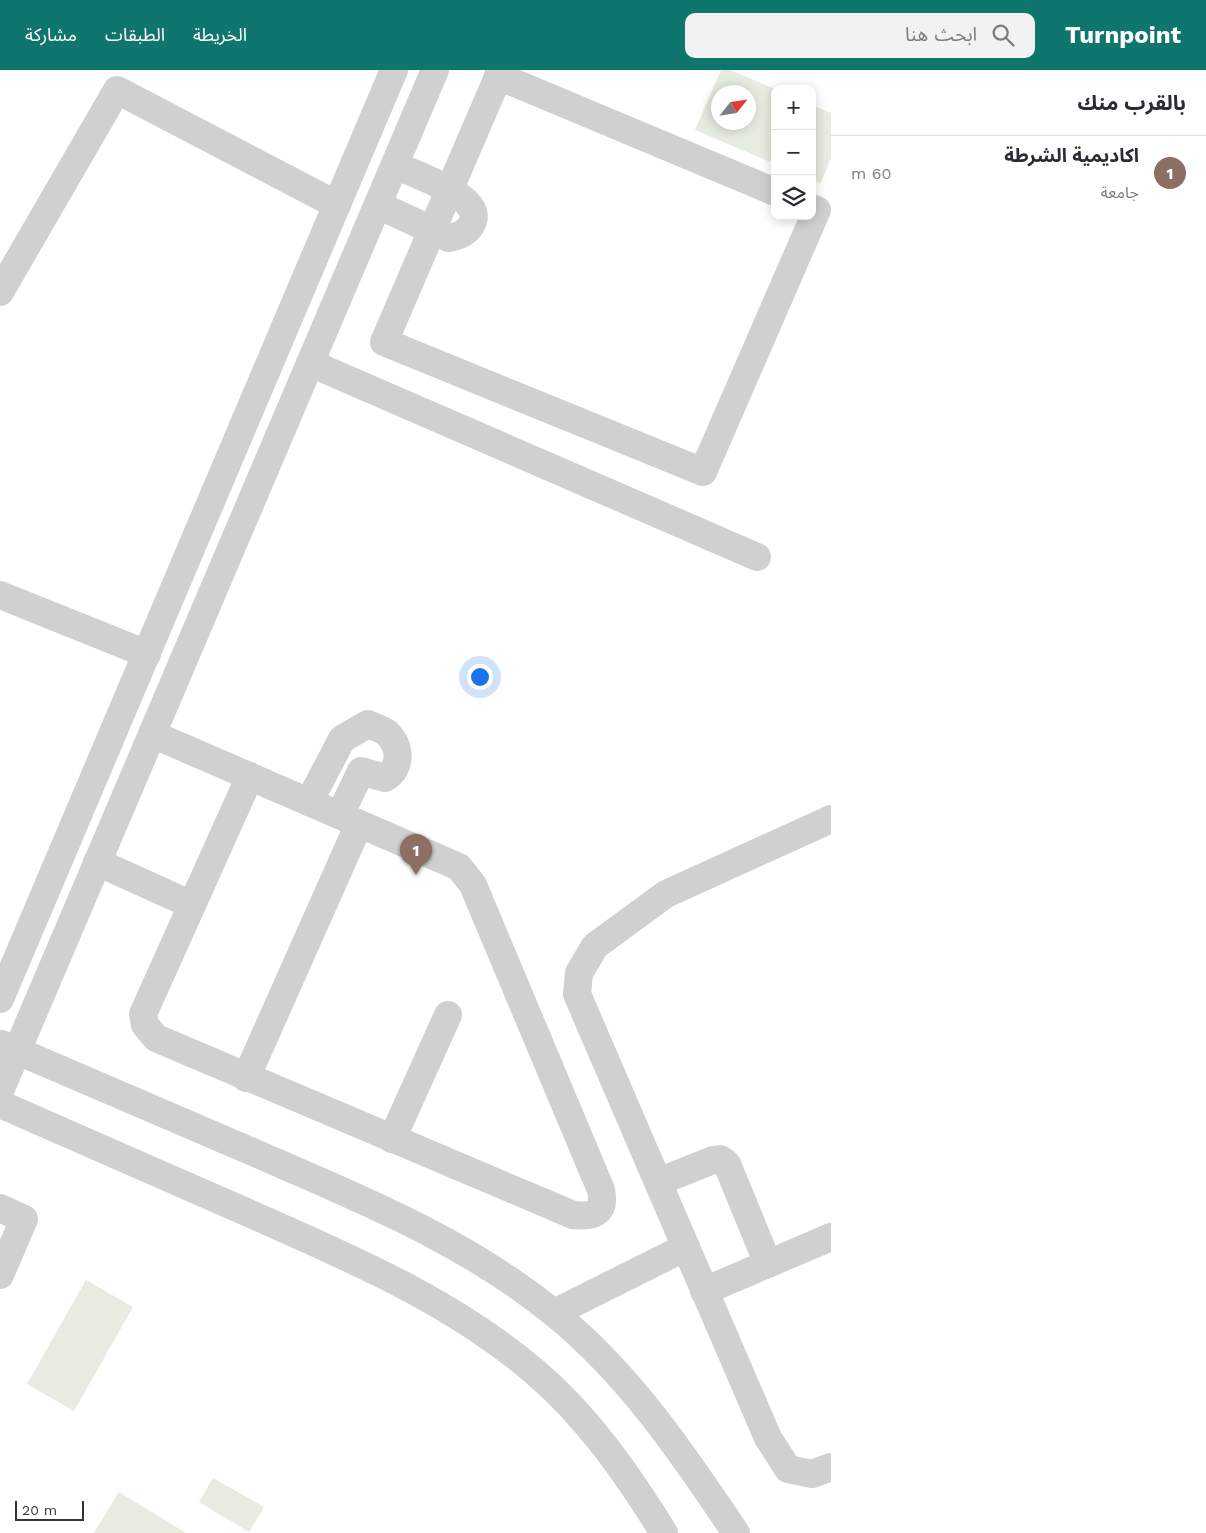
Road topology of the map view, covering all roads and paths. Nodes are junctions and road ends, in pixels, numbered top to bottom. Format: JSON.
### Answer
{"nodes":[{"id":1,"x":394,"y":70,"type":"edge"},
{"id":2,"x":435,"y":70,"type":"edge"},
{"id":3,"x":500,"y":73,"type":"edge"},
{"id":4,"x":395,"y":165,"type":"junction"},
{"id":5,"x":449,"y":190,"type":"junction"},
{"id":6,"x":771,"y":190,"type":"edge"},
{"id":7,"x":337,"y":205,"type":"junction"},
{"id":8,"x":378,"y":205,"type":"junction"},
{"id":9,"x":813,"y":220,"type":"edge"},
{"id":10,"x":432,"y":231,"type":"junction"},
{"id":11,"x":0,"y":292,"type":"edge"},
{"id":12,"x":310,"y":364,"type":"junction"},
{"id":13,"x":757,"y":557,"type":"dead end"},
{"id":14,"x":0,"y":595,"type":"edge"},
{"id":15,"x":147,"y":654,"type":"junction"},
{"id":16,"x":152,"y":734,"type":"junction"},
{"id":17,"x":250,"y":776,"type":"junction"},
{"id":18,"x":309,"y":802,"type":"junction"},
{"id":19,"x":831,"y":819,"type":"edge"},
{"id":20,"x":350,"y":820,"type":"junction"},
{"id":21,"x":97,"y":862,"type":"junction"},
{"id":22,"x":192,"y":905,"type":"junction"},
{"id":23,"x":0,"y":999,"type":"edge"},
{"id":24,"x":448,"y":1015,"type":"dead end"},
{"id":25,"x":8,"y":1047,"type":"edge"},
{"id":26,"x":246,"y":1078,"type":"junction"},
{"id":27,"x":0,"y":1091,"type":"edge"},
{"id":28,"x":0,"y":1104,"type":"edge"},
{"id":29,"x":392,"y":1139,"type":"junction"},
{"id":30,"x":658,"y":1182,"type":"junction"},
{"id":31,"x":0,"y":1208,"type":"edge"},
{"id":32,"x":831,"y":1237,"type":"edge"},
{"id":33,"x":686,"y":1247,"type":"junction"},
{"id":34,"x":768,"y":1264,"type":"junction"},
{"id":35,"x":0,"y":1275,"type":"edge"},
{"id":36,"x":704,"y":1291,"type":"junction"},
{"id":37,"x":554,"y":1313,"type":"junction"},
{"id":38,"x":831,"y":1467,"type":"edge"},
{"id":39,"x":664,"y":1533,"type":"edge"},
{"id":40,"x":736,"y":1533,"type":"edge"}],
"edges":[{"from":1,"to":7,"type":"street"},
{"from":2,"to":4,"type":"street"},
{"from":3,"to":5,"type":"street"},
{"from":3,"to":6,"type":"street"},
{"from":4,"to":5,"type":"street"},
{"from":4,"to":8,"type":"street"},
{"from":5,"to":10,"type":"street"},
{"from":7,"to":11,"type":"street"},
{"from":7,"to":15,"type":"street"},
{"from":8,"to":10,"type":"street"},
{"from":8,"to":12,"type":"street"},
{"from":9,"to":10,"type":"street"},
{"from":12,"to":13,"type":"street"},
{"from":12,"to":16,"type":"street"},
{"from":14,"to":15,"type":"street"},
{"from":15,"to":23,"type":"street"},
{"from":16,"to":17,"type":"street"},
{"from":16,"to":21,"type":"street"},
{"from":17,"to":18,"type":"street"},
{"from":17,"to":22,"type":"street"},
{"from":18,"to":20,"type":"street"},
{"from":18,"to":20,"type":"street"},
{"from":19,"to":30,"type":"street"},
{"from":20,"to":26,"type":"street"},
{"from":20,"to":29,"type":"street"},
{"from":21,"to":22,"type":"street"},
{"from":21,"to":25,"type":"street"},
{"from":22,"to":26,"type":"street"},
{"from":24,"to":29,"type":"street"},
{"from":25,"to":27,"type":"street"},
{"from":25,"to":37,"type":"street"},
{"from":26,"to":29,"type":"street"},
{"from":28,"to":39,"type":"street"},
{"from":30,"to":33,"type":"street"},
{"from":30,"to":34,"type":"street"},
{"from":31,"to":35,"type":"street"},
{"from":32,"to":34,"type":"street"},
{"from":33,"to":36,"type":"street"},
{"from":33,"to":37,"type":"street"},
{"from":34,"to":36,"type":"street"},
{"from":36,"to":38,"type":"street"},
{"from":37,"to":40,"type":"street"}]}
